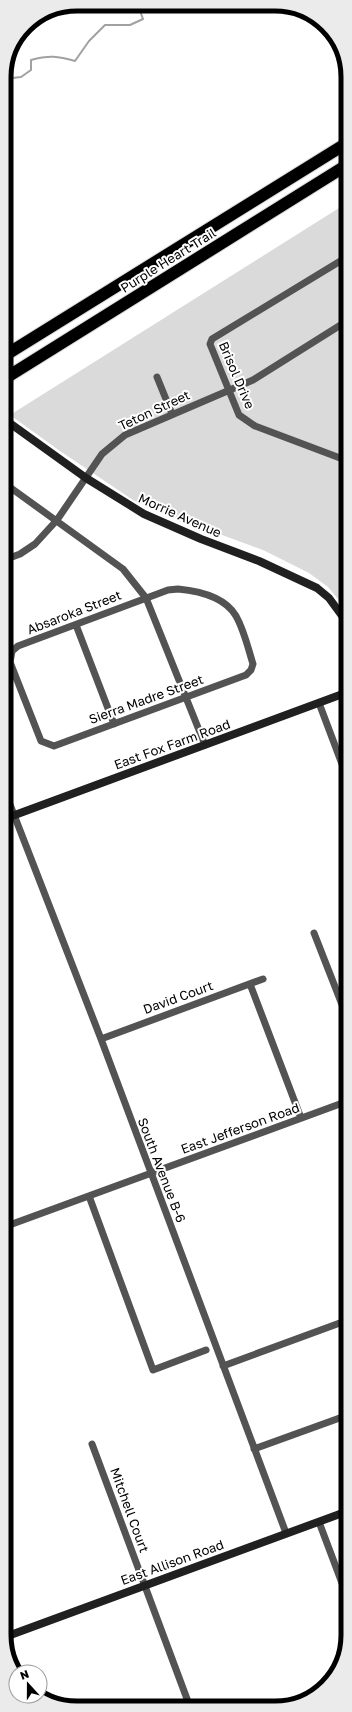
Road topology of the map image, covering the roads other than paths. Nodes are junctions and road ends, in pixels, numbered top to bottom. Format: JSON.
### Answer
{"nodes":[{"id":1,"x":341,"y":146,"type":"edge"},
{"id":2,"x":341,"y":169,"type":"edge"},
{"id":3,"x":341,"y":261,"type":"edge"},
{"id":4,"x":341,"y":327,"type":"edge"},
{"id":5,"x":11,"y":352,"type":"edge"},
{"id":6,"x":11,"y":375,"type":"edge"},
{"id":7,"x":157,"y":377,"type":"dead end"},
{"id":8,"x":228,"y":391,"type":"junction"},
{"id":9,"x":172,"y":414,"type":"junction"},
{"id":10,"x":11,"y":424,"type":"edge"},
{"id":11,"x":341,"y":459,"type":"edge"},
{"id":12,"x":86,"y":478,"type":"junction"},
{"id":13,"x":11,"y":488,"type":"edge"},
{"id":14,"x":57,"y":520,"type":"junction"},
{"id":15,"x":11,"y":557,"type":"edge"},
{"id":16,"x":146,"y":598,"type":"junction"},
{"id":17,"x":341,"y":614,"type":"edge"},
{"id":18,"x":76,"y":625,"type":"junction"},
{"id":19,"x":11,"y":656,"type":"edge"},
{"id":20,"x":11,"y":665,"type":"edge"},
{"id":21,"x":246,"y":675,"type":"joint"},
{"id":22,"x":341,"y":695,"type":"edge"},
{"id":23,"x":186,"y":697,"type":"junction"},
{"id":24,"x":319,"y":703,"type":"junction"},
{"id":25,"x":114,"y":724,"type":"junction"},
{"id":26,"x":205,"y":745,"type":"junction"},
{"id":27,"x":54,"y":746,"type":"joint"},
{"id":28,"x":341,"y":761,"type":"edge"},
{"id":29,"x":11,"y":807,"type":"edge"},
{"id":30,"x":14,"y":815,"type":"junction"},
{"id":31,"x":11,"y":816,"type":"edge"},
{"id":32,"x":314,"y":933,"type":"dead end"},
{"id":33,"x":263,"y":979,"type":"dead end"},
{"id":34,"x":250,"y":984,"type":"junction"},
{"id":35,"x":341,"y":1002,"type":"edge"},
{"id":36,"x":101,"y":1039,"type":"junction"},
{"id":37,"x":341,"y":1104,"type":"edge"},
{"id":38,"x":301,"y":1118,"type":"junction"},
{"id":39,"x":150,"y":1173,"type":"junction"},
{"id":40,"x":89,"y":1196,"type":"junction"},
{"id":41,"x":11,"y":1224,"type":"edge"},
{"id":42,"x":341,"y":1323,"type":"edge"},
{"id":43,"x":206,"y":1350,"type":"dead end"},
{"id":44,"x":223,"y":1366,"type":"junction"},
{"id":45,"x":341,"y":1418,"type":"edge"},
{"id":46,"x":92,"y":1444,"type":"dead end"},
{"id":47,"x":254,"y":1449,"type":"junction"},
{"id":48,"x":341,"y":1514,"type":"edge"},
{"id":49,"x":319,"y":1522,"type":"junction"},
{"id":50,"x":286,"y":1533,"type":"junction"},
{"id":51,"x":341,"y":1580,"type":"edge"},
{"id":52,"x":145,"y":1585,"type":"junction"},
{"id":53,"x":11,"y":1635,"type":"edge"},
{"id":54,"x":188,"y":1701,"type":"edge"}],
"edges":[{"from":1,"to":5,"type":"highway","name":"Purple Heart Trail"},
{"from":2,"to":6,"type":"highway","name":"Purple Heart Trail"},
{"from":3,"to":8,"type":"street","name":"Brisol Drive"},
{"from":4,"to":8,"type":"street","name":"Teton Street"},
{"from":7,"to":9,"type":"street"},
{"from":8,"to":9,"type":"street","name":"Teton Street"},
{"from":8,"to":11,"type":"street","name":"Brisol Drive"},
{"from":9,"to":12,"type":"street","name":"Teton Street"},
{"from":10,"to":12,"type":"main road","name":"Morrie Avenue"},
{"from":12,"to":14,"type":"street","name":"Teton Street"},
{"from":12,"to":17,"type":"main road","name":"Morrie Avenue"},
{"from":13,"to":14,"type":"street"},
{"from":14,"to":15,"type":"street","name":"Teton Street"},
{"from":14,"to":16,"type":"street"},
{"from":16,"to":18,"type":"street","name":"Absaroka Street"},
{"from":16,"to":21,"type":"street","name":"Absaroka Street"},
{"from":16,"to":23,"type":"street"},
{"from":18,"to":19,"type":"street","name":"Absaroka Street"},
{"from":18,"to":25,"type":"street"},
{"from":20,"to":27,"type":"street","name":"Absaroka Street"},
{"from":21,"to":23,"type":"street","name":"Sierra Madre Street"},
{"from":22,"to":24,"type":"main road","name":"East Fox Farm Road"},
{"from":23,"to":25,"type":"street","name":"Sierra Madre Street"},
{"from":23,"to":26,"type":"street"},
{"from":24,"to":26,"type":"main road","name":"East Fox Farm Road"},
{"from":24,"to":28,"type":"street"},
{"from":25,"to":27,"type":"street","name":"Sierra Madre Street"},
{"from":26,"to":30,"type":"main road","name":"East Fox Farm Road"},
{"from":29,"to":30,"type":"street","name":"South Avenue B-6"},
{"from":30,"to":31,"type":"main road","name":"East Fox Farm Road"},
{"from":30,"to":36,"type":"street","name":"South Avenue B-6"},
{"from":32,"to":35,"type":"street"},
{"from":33,"to":34,"type":"street","name":"David Court"},
{"from":34,"to":36,"type":"street","name":"David Court"},
{"from":34,"to":38,"type":"street"},
{"from":36,"to":39,"type":"street","name":"South Avenue B-6"},
{"from":37,"to":38,"type":"street","name":"East Jefferson Road"},
{"from":38,"to":39,"type":"street","name":"East Jefferson Road"},
{"from":39,"to":40,"type":"street","name":"East Jefferson Road"},
{"from":39,"to":44,"type":"street","name":"South Avenue B-6"},
{"from":40,"to":41,"type":"street","name":"East Jefferson Road"},
{"from":40,"to":43,"type":"street"},
{"from":42,"to":44,"type":"street"},
{"from":44,"to":47,"type":"street","name":"South Avenue B-6"},
{"from":45,"to":47,"type":"street"},
{"from":46,"to":52,"type":"street","name":"Mitchell Court"},
{"from":47,"to":50,"type":"street","name":"South Avenue B-6"},
{"from":48,"to":49,"type":"main road","name":"East Allison Road"},
{"from":49,"to":50,"type":"main road","name":"East Allison Road"},
{"from":49,"to":51,"type":"street"},
{"from":50,"to":52,"type":"main road","name":"East Allison Road"},
{"from":52,"to":53,"type":"main road","name":"East Allison Road"},
{"from":52,"to":54,"type":"street","name":"Mitchell Court"}]}
